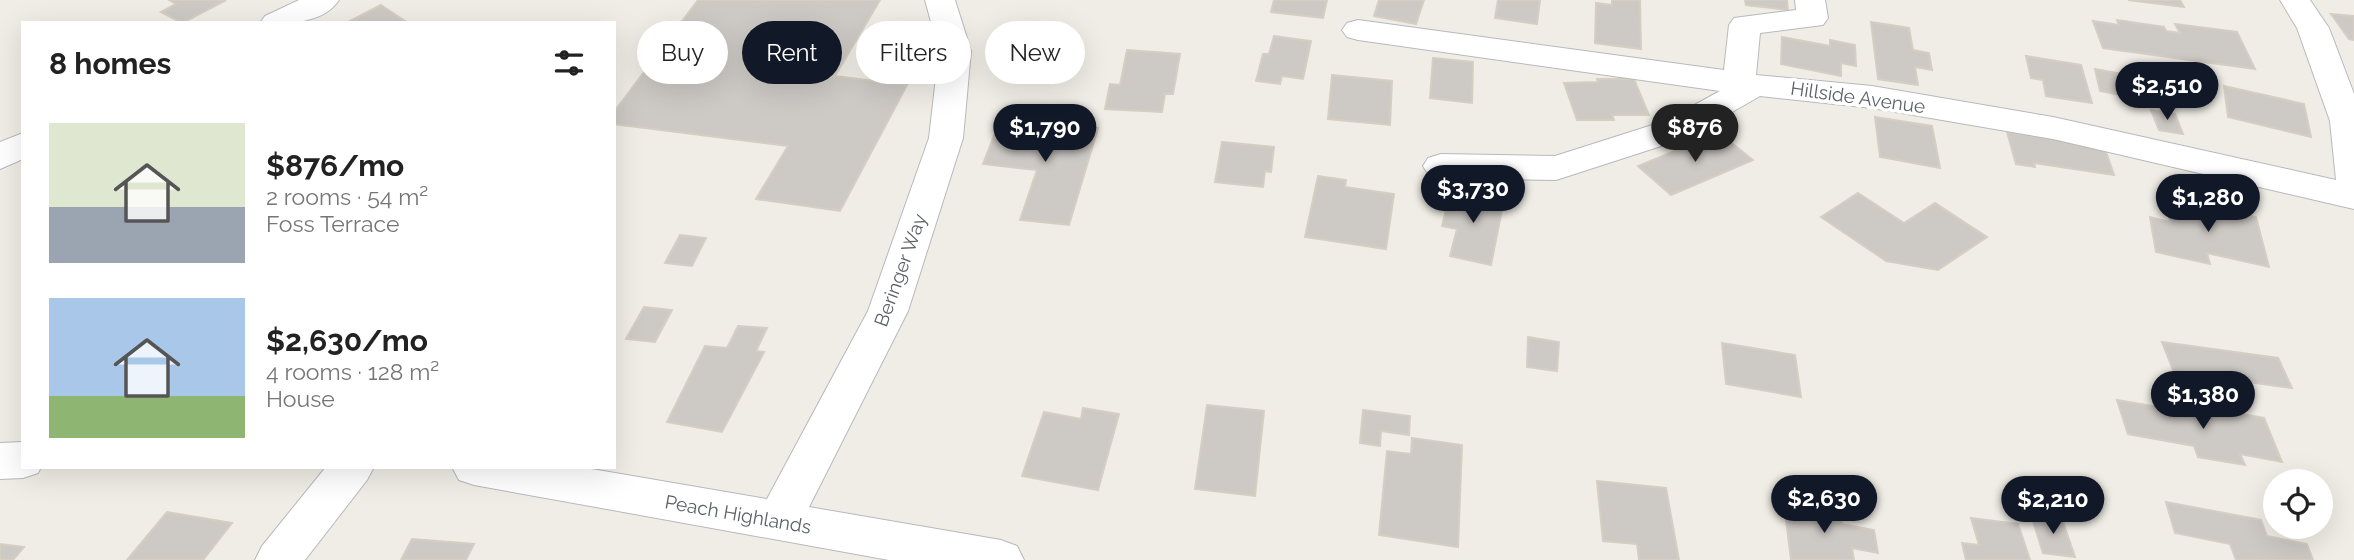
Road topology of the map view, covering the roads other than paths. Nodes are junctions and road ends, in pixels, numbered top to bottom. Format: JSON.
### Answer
{"nodes":[{"id":1,"x":324,"y":0,"type":"edge"},
{"id":2,"x":940,"y":0,"type":"edge"},
{"id":3,"x":1810,"y":0,"type":"edge"},
{"id":4,"x":2295,"y":0,"type":"edge"},
{"id":5,"x":280,"y":21,"type":"edge"},
{"id":6,"x":1358,"y":30,"type":"dead end"},
{"id":7,"x":1747,"y":84,"type":"junction"},
{"id":8,"x":21,"y":145,"type":"edge"},
{"id":9,"x":0,"y":157,"type":"edge"},
{"id":10,"x":1441,"y":166,"type":"dead end"},
{"id":11,"x":2354,"y":182,"type":"edge"},
{"id":12,"x":2354,"y":197,"type":"edge"},
{"id":13,"x":21,"y":460,"type":"edge"},
{"id":14,"x":0,"y":461,"type":"edge"},
{"id":15,"x":350,"y":469,"type":"edge"},
{"id":16,"x":485,"y":469,"type":"edge"},
{"id":17,"x":779,"y":521,"type":"junction"},
{"id":18,"x":278,"y":560,"type":"edge"},
{"id":19,"x":1001,"y":560,"type":"edge"}],
"edges":[{"from":1,"to":5,"type":"street"},
{"from":2,"to":17,"type":"street","name":"Beringer Way"},
{"from":3,"to":7,"type":"street"},
{"from":4,"to":11,"type":"street"},
{"from":6,"to":7,"type":"street","name":"Hillside Avenue"},
{"from":7,"to":10,"type":"street"},
{"from":7,"to":12,"type":"street","name":"Hillside Avenue"},
{"from":8,"to":9,"type":"street"},
{"from":13,"to":14,"type":"street"},
{"from":15,"to":18,"type":"street"},
{"from":16,"to":17,"type":"street","name":"Peach Highlands"},
{"from":17,"to":19,"type":"street","name":"Peach Highlands"}]}
